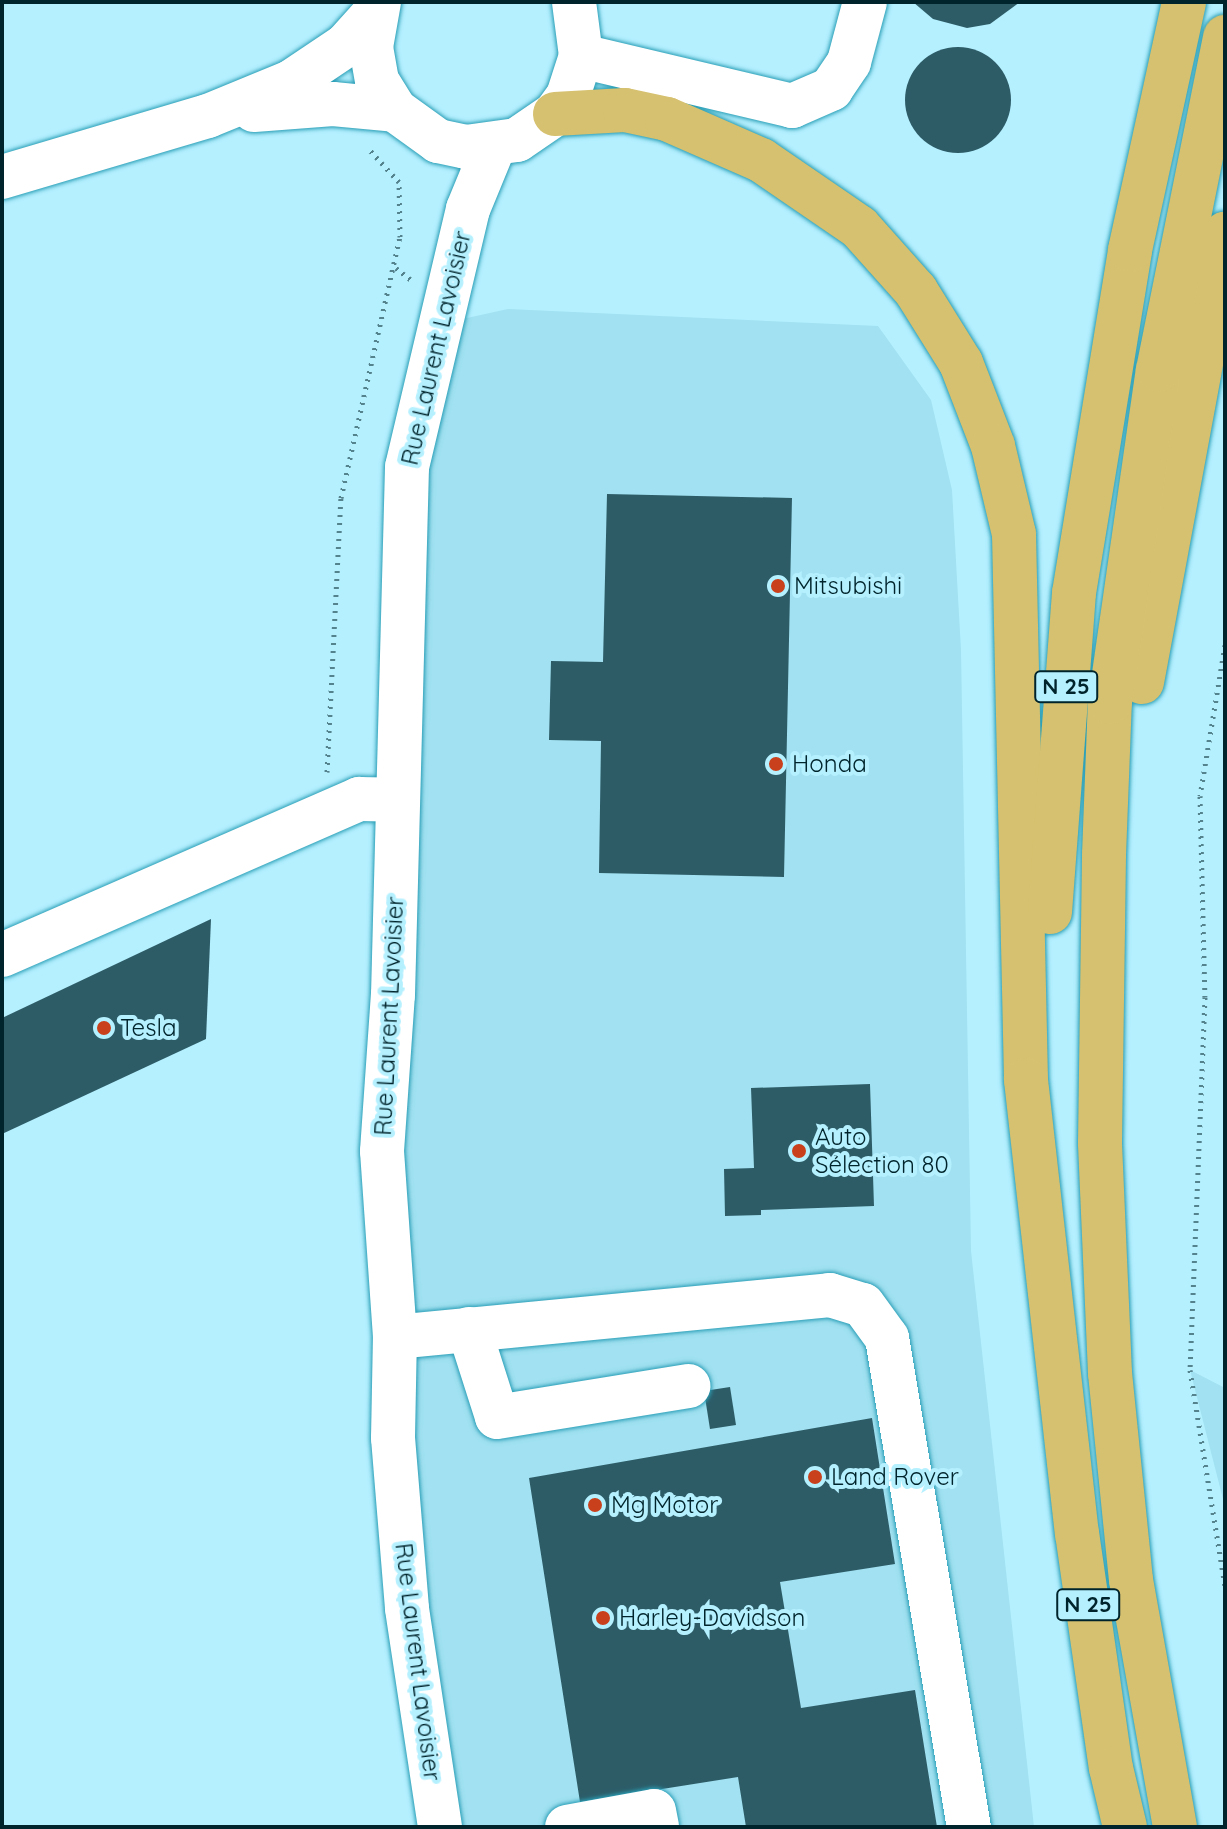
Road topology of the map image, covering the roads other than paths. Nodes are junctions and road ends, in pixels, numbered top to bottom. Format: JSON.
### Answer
{"nodes":[{"id":1,"x":574,"y":2,"type":"edge"},
{"id":2,"x":865,"y":2,"type":"edge"},
{"id":3,"x":1184,"y":2,"type":"edge"},
{"id":4,"x":377,"y":8,"type":"edge"},
{"id":5,"x":1225,"y":37,"type":"edge"},
{"id":6,"x":581,"y":56,"type":"junction"},
{"id":7,"x":395,"y":110,"type":"junction"},
{"id":8,"x":555,"y":114,"type":"junction"},
{"id":9,"x":208,"y":116,"type":"junction"},
{"id":10,"x":438,"y":141,"type":"junction"},
{"id":11,"x":494,"y":146,"type":"junction"},
{"id":12,"x":2,"y":177,"type":"edge"},
{"id":13,"x":468,"y":209,"type":"junction"},
{"id":14,"x":1225,"y":234,"type":"edge"},
{"id":15,"x":398,"y":800,"type":"junction"},
{"id":16,"x":1108,"y":800,"type":"junction"},
{"id":17,"x":2,"y":955,"type":"edge"},
{"id":18,"x":469,"y":1329,"type":"junction"},
{"id":19,"x":395,"y":1337,"type":"junction"},
{"id":20,"x":1058,"y":1382,"type":"junction"},
{"id":21,"x":689,"y":1386,"type":"dead end"},
{"id":22,"x":440,"y":1827,"type":"edge"},
{"id":23,"x":567,"y":1827,"type":"edge"},
{"id":24,"x":657,"y":1827,"type":"edge"},
{"id":25,"x":969,"y":1827,"type":"edge"},
{"id":26,"x":1125,"y":1827,"type":"edge"},
{"id":27,"x":1175,"y":1827,"type":"edge"}],
"edges":[{"from":1,"to":6,"type":"street"},
{"from":2,"to":6,"type":"street"},
{"from":3,"to":20,"type":"highway","number":"N 25"},
{"from":4,"to":7,"type":"street"},
{"from":4,"to":9,"type":"street"},
{"from":5,"to":16,"type":"highway","number":"N 25"},
{"from":6,"to":8,"type":"street"},
{"from":7,"to":9,"type":"street"},
{"from":7,"to":10,"type":"street"},
{"from":8,"to":11,"type":"street"},
{"from":8,"to":20,"type":"highway"},
{"from":9,"to":12,"type":"street"},
{"from":10,"to":11,"type":"street"},
{"from":10,"to":13,"type":"street","name":"Rue Laurent Lavoisier"},
{"from":11,"to":13,"type":"street","name":"Rue Laurent Lavoisier"},
{"from":13,"to":15,"type":"street","name":"Rue Laurent Lavoisier"},
{"from":14,"to":16,"type":"highway"},
{"from":15,"to":17,"type":"street"},
{"from":15,"to":19,"type":"street","name":"Rue Laurent Lavoisier"},
{"from":16,"to":27,"type":"highway","number":"N 25"},
{"from":18,"to":19,"type":"street"},
{"from":18,"to":21,"type":"street"},
{"from":18,"to":25,"type":"street"},
{"from":19,"to":22,"type":"street","name":"Rue Laurent Lavoisier"},
{"from":20,"to":26,"type":"highway","number":"N 25"},
{"from":23,"to":24,"type":"street"}]}
